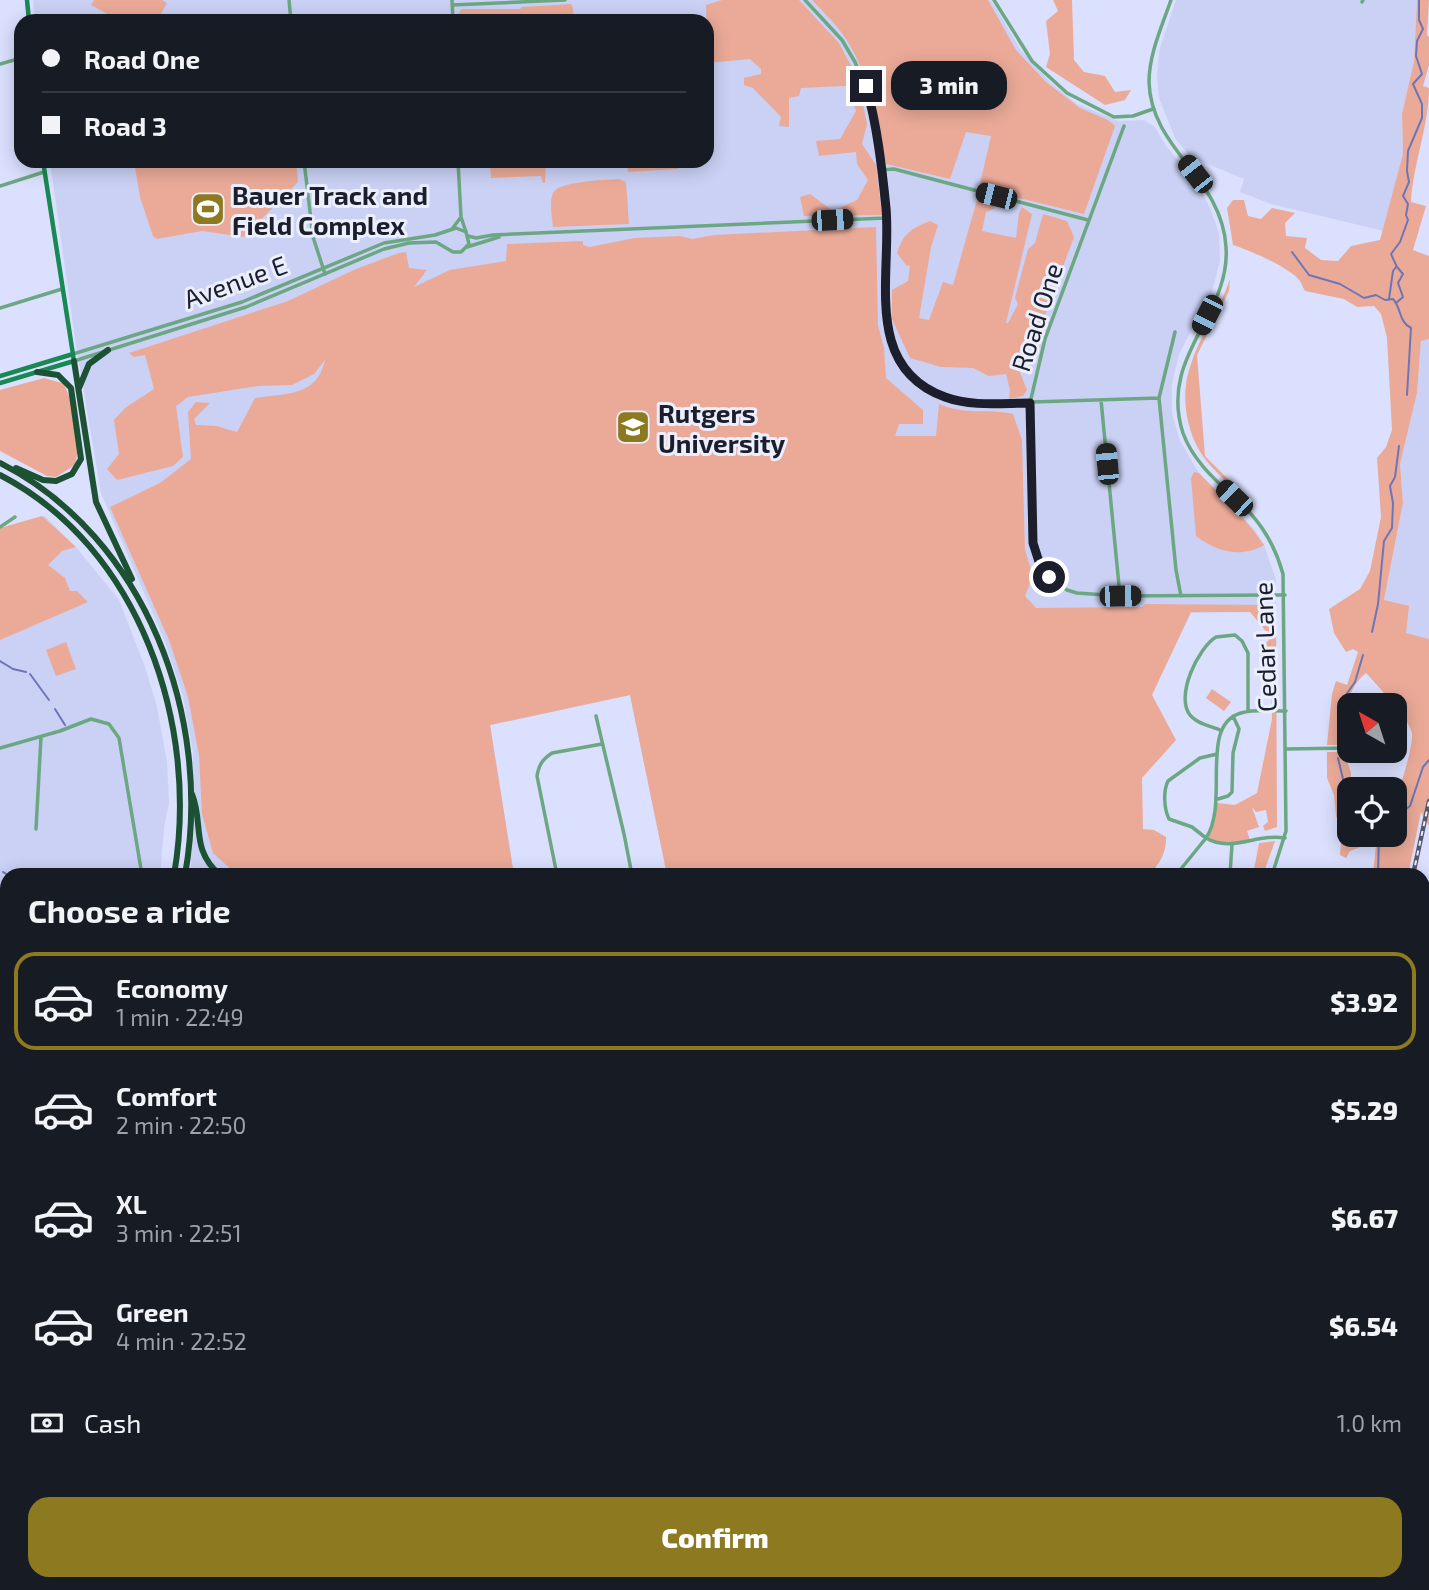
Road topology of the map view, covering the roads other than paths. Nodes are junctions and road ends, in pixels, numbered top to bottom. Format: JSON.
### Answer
{"nodes":[{"id":1,"x":565,"y":0,"type":"edge"},
{"id":2,"x":805,"y":0,"type":"edge"},
{"id":3,"x":994,"y":0,"type":"edge"},
{"id":4,"x":1171,"y":0,"type":"edge"},
{"id":5,"x":452,"y":2,"type":"edge"},
{"id":6,"x":1153,"y":109,"type":"junction"},
{"id":7,"x":1124,"y":126,"type":"dead end"},
{"id":8,"x":44,"y":168,"type":"edge"},
{"id":9,"x":305,"y":168,"type":"edge"},
{"id":10,"x":458,"y":168,"type":"edge"},
{"id":11,"x":880,"y":170,"type":"junction"},
{"id":12,"x":44,"y":172,"type":"junction"},
{"id":13,"x":0,"y":186,"type":"edge"},
{"id":14,"x":461,"y":217,"type":"junction"},
{"id":15,"x":886,"y":218,"type":"junction"},
{"id":16,"x":1089,"y":221,"type":"junction"},
{"id":17,"x":451,"y":230,"type":"junction"},
{"id":18,"x":467,"y":234,"type":"junction"},
{"id":19,"x":504,"y":235,"type":"junction"},
{"id":20,"x":467,"y":247,"type":"junction"},
{"id":21,"x":446,"y":248,"type":"junction"},
{"id":22,"x":323,"y":267,"type":"junction"},
{"id":23,"x":325,"y":274,"type":"junction"},
{"id":24,"x":62,"y":289,"type":"junction"},
{"id":25,"x":0,"y":308,"type":"edge"},
{"id":26,"x":1175,"y":332,"type":"dead end"},
{"id":27,"x":108,"y":350,"type":"junction"},
{"id":28,"x":74,"y":357,"type":"junction"},
{"id":29,"x":37,"y":372,"type":"junction"},
{"id":30,"x":0,"y":376,"type":"edge"},
{"id":31,"x":0,"y":383,"type":"edge"},
{"id":32,"x":79,"y":390,"type":"junction"},
{"id":33,"x":1159,"y":398,"type":"junction"},
{"id":34,"x":1101,"y":400,"type":"junction"},
{"id":35,"x":1030,"y":403,"type":"junction"},
{"id":36,"x":0,"y":463,"type":"edge"},
{"id":37,"x":8,"y":467,"type":"junction"},
{"id":38,"x":0,"y":475,"type":"edge"},
{"id":39,"x":15,"y":517,"type":"dead end"},
{"id":40,"x":0,"y":527,"type":"edge"},
{"id":41,"x":1284,"y":595,"type":"junction"},
{"id":42,"x":1120,"y":596,"type":"junction"},
{"id":43,"x":1181,"y":596,"type":"junction"},
{"id":44,"x":141,"y":603,"type":"junction"},
{"id":45,"x":1286,"y":711,"type":"junction"},
{"id":46,"x":1248,"y":712,"type":"junction"},
{"id":47,"x":596,"y":716,"type":"dead end"},
{"id":48,"x":1233,"y":716,"type":"junction"},
{"id":49,"x":1220,"y":730,"type":"junction"},
{"id":50,"x":41,"y":737,"type":"junction"},
{"id":51,"x":602,"y":744,"type":"junction"},
{"id":52,"x":0,"y":748,"type":"edge"},
{"id":53,"x":1337,"y":748,"type":"edge"},
{"id":54,"x":1286,"y":749,"type":"junction"},
{"id":55,"x":1217,"y":754,"type":"junction"},
{"id":56,"x":190,"y":790,"type":"junction"},
{"id":57,"x":1218,"y":799,"type":"junction"},
{"id":58,"x":36,"y":829,"type":"dead end"},
{"id":59,"x":1206,"y":838,"type":"junction"},
{"id":60,"x":1285,"y":838,"type":"junction"},
{"id":61,"x":1232,"y":844,"type":"junction"},
{"id":62,"x":141,"y":868,"type":"edge"},
{"id":63,"x":175,"y":868,"type":"edge"},
{"id":64,"x":186,"y":868,"type":"edge"},
{"id":65,"x":213,"y":868,"type":"edge"},
{"id":66,"x":555,"y":868,"type":"edge"},
{"id":67,"x":631,"y":868,"type":"edge"},
{"id":68,"x":1182,"y":868,"type":"edge"},
{"id":69,"x":1230,"y":868,"type":"edge"},
{"id":70,"x":1274,"y":868,"type":"edge"}],
"edges":[{"from":1,"to":5,"type":"street"},
{"from":2,"to":11,"type":"street"},
{"from":3,"to":6,"type":"street"},
{"from":4,"to":6,"type":"street","name":"Cedar Lane"},
{"from":6,"to":41,"type":"street","name":"Cedar Lane"},
{"from":7,"to":16,"type":"street","name":"Road One"},
{"from":8,"to":12,"type":"main road"},
{"from":9,"to":22,"type":"street"},
{"from":10,"to":14,"type":"street"},
{"from":11,"to":15,"type":"street"},
{"from":11,"to":16,"type":"street"},
{"from":12,"to":13,"type":"street"},
{"from":12,"to":24,"type":"main road"},
{"from":14,"to":17,"type":"street"},
{"from":14,"to":18,"type":"street"},
{"from":15,"to":19,"type":"street","name":"Avenue E"},
{"from":15,"to":35,"type":"street"},
{"from":16,"to":35,"type":"street","name":"Road One"},
{"from":17,"to":18,"type":"street","name":"Avenue E"},
{"from":17,"to":21,"type":"street"},
{"from":17,"to":22,"type":"street","name":"Avenue E"},
{"from":18,"to":19,"type":"street","name":"Avenue E"},
{"from":18,"to":20,"type":"street"},
{"from":19,"to":20,"type":"street","name":"Avenue E"},
{"from":20,"to":21,"type":"street","name":"Avenue E"},
{"from":21,"to":23,"type":"street","name":"Avenue E"},
{"from":22,"to":23,"type":"street"},
{"from":22,"to":28,"type":"street","name":"Avenue E"},
{"from":23,"to":27,"type":"street","name":"Avenue E"},
{"from":24,"to":25,"type":"street"},
{"from":24,"to":28,"type":"main road"},
{"from":26,"to":33,"type":"street"},
{"from":27,"to":28,"type":"street","name":"Avenue E"},
{"from":27,"to":32,"type":"highway"},
{"from":28,"to":29,"type":"main road"},
{"from":28,"to":30,"type":"main road"},
{"from":28,"to":32,"type":"highway"},
{"from":29,"to":31,"type":"main road"},
{"from":29,"to":37,"type":"highway"},
{"from":32,"to":44,"type":"highway"},
{"from":33,"to":34,"type":"street"},
{"from":33,"to":43,"type":"street"},
{"from":34,"to":35,"type":"street"},
{"from":34,"to":42,"type":"street"},
{"from":35,"to":42,"type":"street","name":"Road One"},
{"from":36,"to":37,"type":"highway"},
{"from":37,"to":44,"type":"highway"},
{"from":38,"to":63,"type":"highway"},
{"from":39,"to":40,"type":"street"},
{"from":41,"to":43,"type":"street","name":"Road One"},
{"from":41,"to":45,"type":"street","name":"Cedar Lane"},
{"from":42,"to":43,"type":"street","name":"Road One"},
{"from":44,"to":56,"type":"highway"},
{"from":45,"to":46,"type":"street"},
{"from":45,"to":54,"type":"street","name":"Cedar Lane"},
{"from":46,"to":48,"type":"street"},
{"from":46,"to":49,"type":"street"},
{"from":47,"to":51,"type":"street"},
{"from":48,"to":49,"type":"street"},
{"from":48,"to":57,"type":"street"},
{"from":49,"to":55,"type":"street"},
{"from":50,"to":52,"type":"street"},
{"from":50,"to":58,"type":"street"},
{"from":50,"to":62,"type":"street"},
{"from":51,"to":66,"type":"street"},
{"from":51,"to":67,"type":"street"},
{"from":53,"to":54,"type":"street"},
{"from":54,"to":60,"type":"street","name":"Cedar Lane"},
{"from":55,"to":57,"type":"street"},
{"from":55,"to":59,"type":"street"},
{"from":56,"to":64,"type":"highway"},
{"from":56,"to":65,"type":"highway"},
{"from":57,"to":59,"type":"street"},
{"from":59,"to":61,"type":"street"},
{"from":59,"to":68,"type":"street"},
{"from":60,"to":61,"type":"street"},
{"from":60,"to":70,"type":"street","name":"Cedar Lane"},
{"from":61,"to":69,"type":"street"}]}
